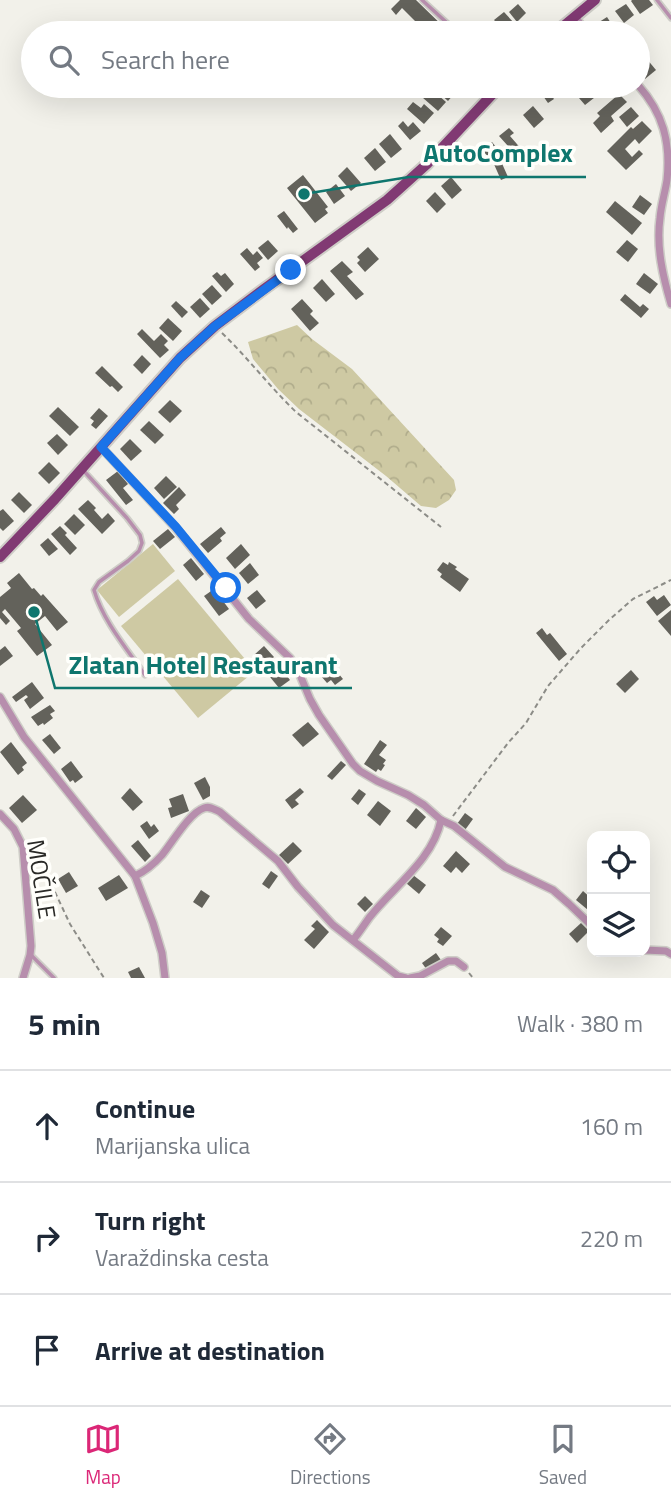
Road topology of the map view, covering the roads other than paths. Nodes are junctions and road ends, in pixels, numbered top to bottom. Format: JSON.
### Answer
{"nodes":[{"id":1,"x":422,"y":0,"type":"edge"},
{"id":2,"x":595,"y":0,"type":"edge"},
{"id":3,"x":657,"y":0,"type":"edge"},
{"id":4,"x":575,"y":16,"type":"junction"},
{"id":5,"x":671,"y":18,"type":"edge"},
{"id":6,"x":445,"y":21,"type":"edge"},
{"id":7,"x":569,"y":21,"type":"edge"},
{"id":8,"x":578,"y":21,"type":"edge"},
{"id":9,"x":489,"y":98,"type":"edge"},
{"id":10,"x":648,"y":98,"type":"edge"},
{"id":11,"x":671,"y":304,"type":"edge"},
{"id":12,"x":101,"y":447,"type":"junction"},
{"id":13,"x":82,"y":468,"type":"junction"},
{"id":14,"x":0,"y":557,"type":"edge"},
{"id":15,"x":145,"y":675,"type":"dead end"},
{"id":16,"x":0,"y":697,"type":"edge"},
{"id":17,"x":0,"y":814,"type":"edge"},
{"id":18,"x":445,"y":821,"type":"junction"},
{"id":19,"x":135,"y":876,"type":"junction"},
{"id":20,"x":587,"y":921,"type":"edge"},
{"id":21,"x":353,"y":940,"type":"junction"},
{"id":22,"x":650,"y":950,"type":"edge"},
{"id":23,"x":671,"y":954,"type":"edge"},
{"id":24,"x":30,"y":955,"type":"junction"},
{"id":25,"x":464,"y":967,"type":"dead end"},
{"id":26,"x":23,"y":978,"type":"edge"},
{"id":27,"x":54,"y":978,"type":"edge"},
{"id":28,"x":165,"y":978,"type":"edge"},
{"id":29,"x":408,"y":978,"type":"edge"}],
"edges":[{"from":1,"to":6,"type":"lane"},
{"from":2,"to":4,"type":"main road"},
{"from":3,"to":5,"type":"lane"},
{"from":4,"to":7,"type":"main road"},
{"from":4,"to":8,"type":"street"},
{"from":9,"to":12,"type":"main road"},
{"from":10,"to":11,"type":"street"},
{"from":12,"to":13,"type":"main road"},
{"from":12,"to":18,"type":"street"},
{"from":13,"to":14,"type":"main road"},
{"from":13,"to":15,"type":"lane"},
{"from":16,"to":19,"type":"street"},
{"from":17,"to":24,"type":"street","name":"MOČILE"},
{"from":18,"to":20,"type":"street"},
{"from":18,"to":21,"type":"street"},
{"from":19,"to":21,"type":"street"},
{"from":19,"to":28,"type":"street"},
{"from":21,"to":29,"type":"street"},
{"from":22,"to":23,"type":"street"},
{"from":24,"to":26,"type":"street","name":"MOČILE"},
{"from":24,"to":27,"type":"lane","name":"MOČILE"},
{"from":25,"to":29,"type":"street"}]}
